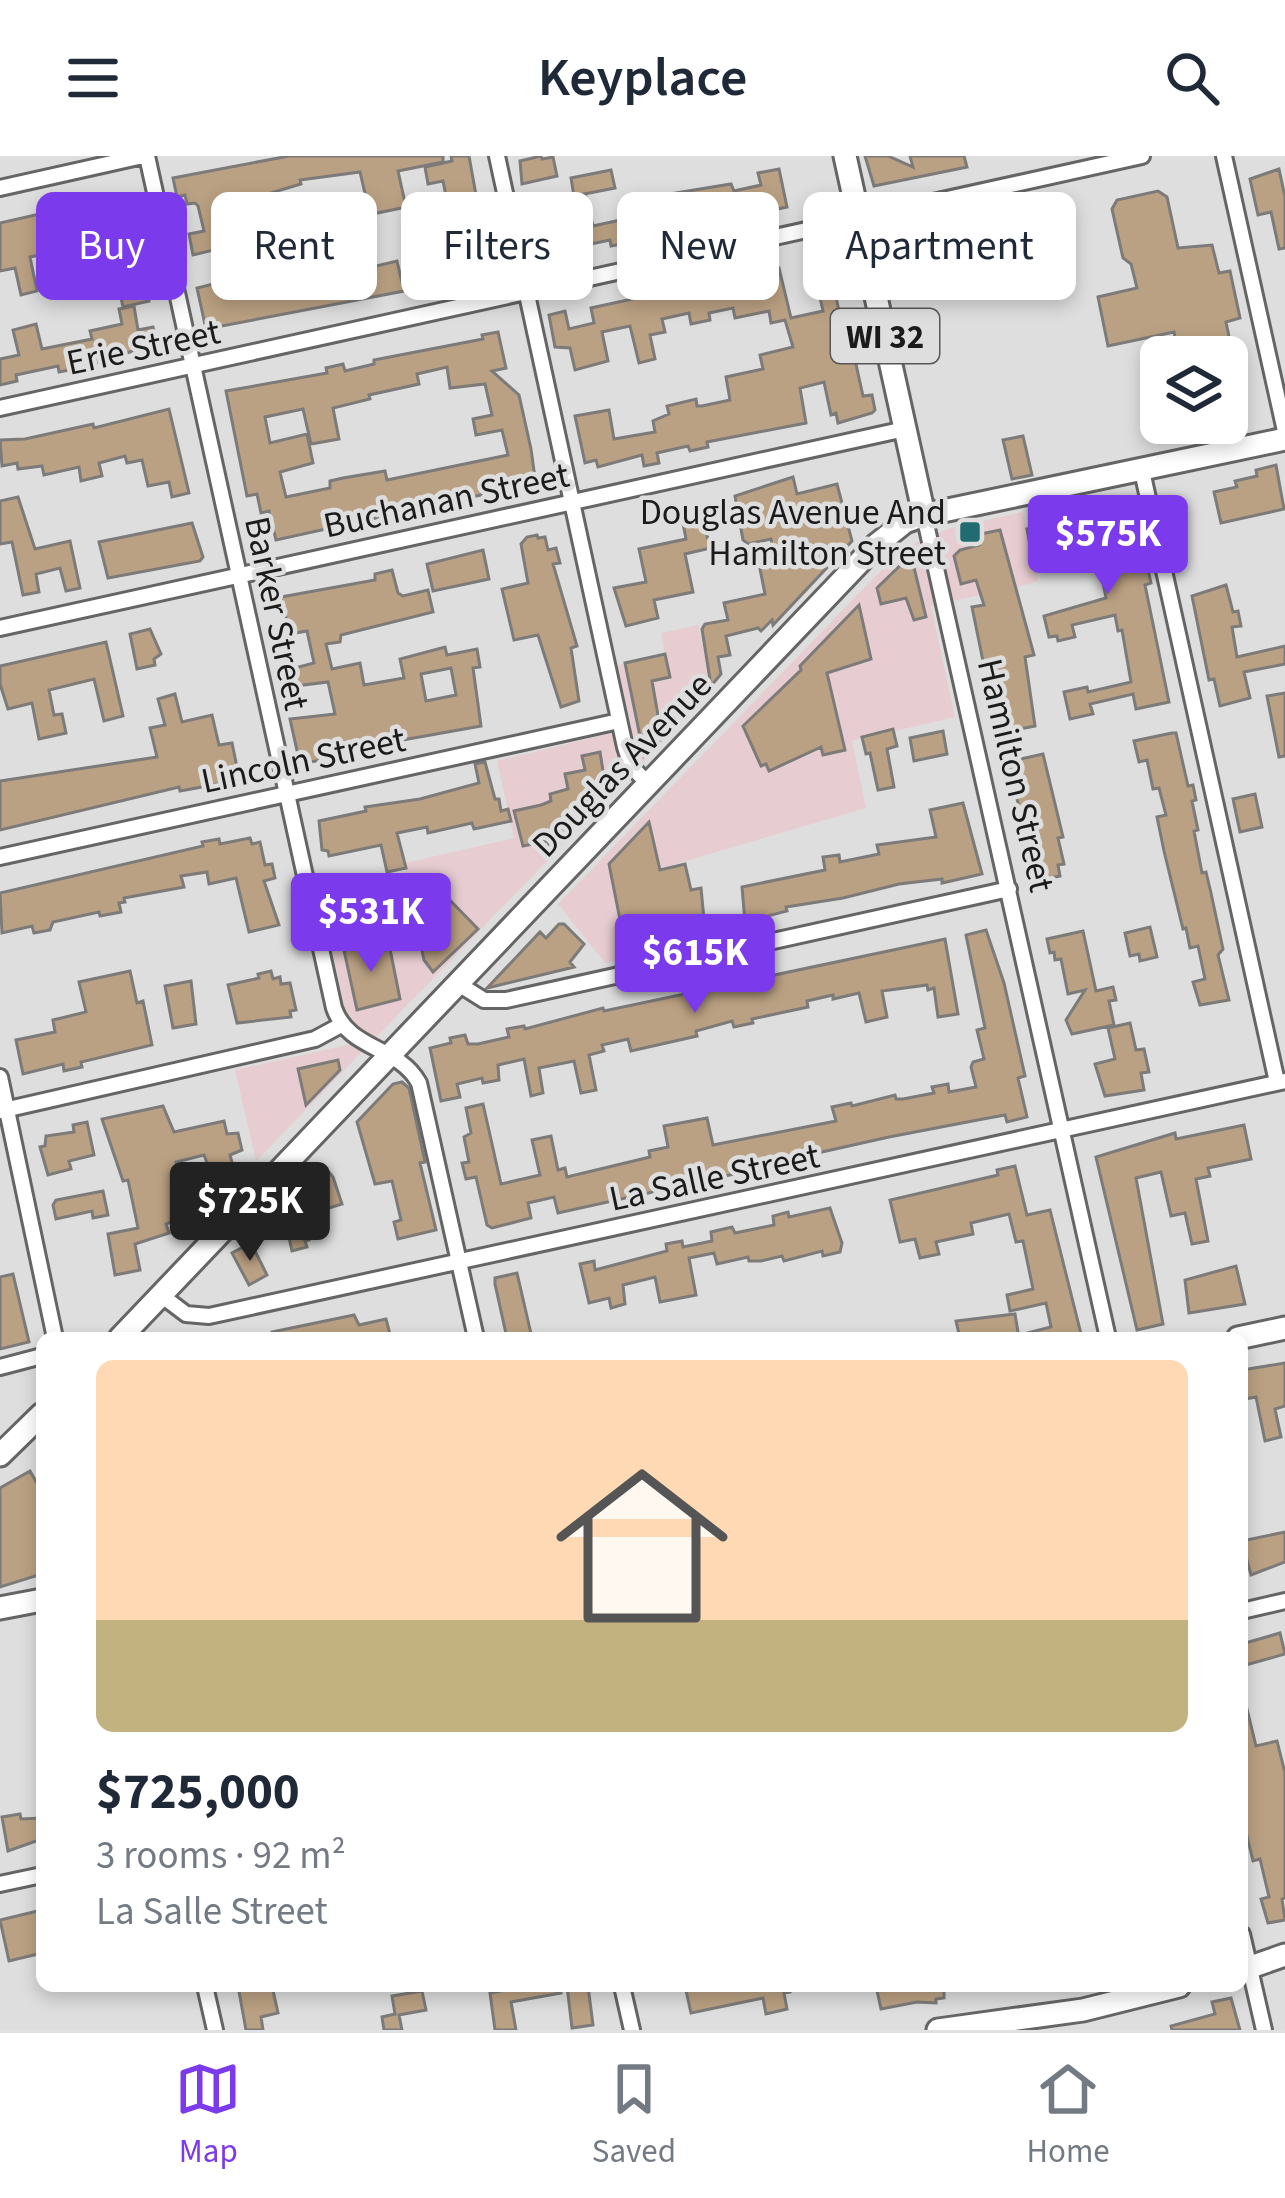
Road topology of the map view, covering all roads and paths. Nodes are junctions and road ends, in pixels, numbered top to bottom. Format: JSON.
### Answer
{"nodes":[{"id":1,"x":145,"y":156,"type":"edge"},
{"id":2,"x":497,"y":156,"type":"edge"},
{"id":3,"x":845,"y":156,"type":"edge"},
{"id":4,"x":1142,"y":156,"type":"edge"},
{"id":5,"x":1224,"y":156,"type":"edge"},
{"id":6,"x":0,"y":188,"type":"edge"},
{"id":7,"x":505,"y":192,"type":"edge"},
{"id":8,"x":853,"y":192,"type":"edge"},
{"id":9,"x":978,"y":192,"type":"edge"},
{"id":10,"x":803,"y":230,"type":"edge"},
{"id":11,"x":593,"y":277,"type":"edge"},
{"id":12,"x":490,"y":300,"type":"edge"},
{"id":13,"x":528,"y":300,"type":"edge"},
{"id":14,"x":877,"y":300,"type":"edge"},
{"id":15,"x":193,"y":365,"type":"junction"},
{"id":16,"x":0,"y":408,"type":"edge"},
{"id":17,"x":905,"y":429,"type":"junction"},
{"id":18,"x":1285,"y":435,"type":"edge"},
{"id":19,"x":1142,"y":471,"type":"junction"},
{"id":20,"x":571,"y":502,"type":"junction"},
{"id":21,"x":924,"y":515,"type":"junction"},
{"id":22,"x":239,"y":576,"type":"junction"},
{"id":23,"x":0,"y":628,"type":"edge"},
{"id":24,"x":619,"y":721,"type":"junction"},
{"id":25,"x":648,"y":784,"type":"junction"},
{"id":26,"x":287,"y":794,"type":"junction"},
{"id":27,"x":0,"y":857,"type":"edge"},
{"id":28,"x":1009,"y":889,"type":"junction"},
{"id":29,"x":457,"y":983,"type":"junction"},
{"id":30,"x":341,"y":1025,"type":"junction"},
{"id":31,"x":389,"y":1054,"type":"junction"},
{"id":32,"x":0,"y":1077,"type":"edge"},
{"id":33,"x":1281,"y":1082,"type":"edge"},
{"id":34,"x":4,"y":1111,"type":"edge"},
{"id":35,"x":1062,"y":1130,"type":"junction"},
{"id":36,"x":459,"y":1262,"type":"junction"},
{"id":37,"x":161,"y":1295,"type":"junction"},
{"id":38,"x":1285,"y":1328,"type":"edge"},
{"id":39,"x":55,"y":1332,"type":"edge"},
{"id":40,"x":126,"y":1332,"type":"edge"},
{"id":41,"x":475,"y":1332,"type":"edge"},
{"id":42,"x":1107,"y":1332,"type":"edge"},
{"id":43,"x":1248,"y":1336,"type":"edge"},
{"id":44,"x":36,"y":1358,"type":"edge"},
{"id":45,"x":0,"y":1367,"type":"edge"},
{"id":46,"x":36,"y":1420,"type":"edge"},
{"id":47,"x":0,"y":1455,"type":"edge"},
{"id":48,"x":36,"y":1601,"type":"edge"},
{"id":49,"x":1285,"y":1601,"type":"edge"},
{"id":50,"x":0,"y":1608,"type":"edge"},
{"id":51,"x":1248,"y":1610,"type":"edge"},
{"id":52,"x":36,"y":1876,"type":"edge"},
{"id":53,"x":0,"y":1884,"type":"edge"},
{"id":54,"x":1285,"y":1955,"type":"edge"},
{"id":55,"x":1248,"y":1968,"type":"edge"},
{"id":56,"x":1248,"y":1976,"type":"edge"},
{"id":57,"x":207,"y":1992,"type":"edge"},
{"id":58,"x":623,"y":1992,"type":"edge"},
{"id":59,"x":1155,"y":1992,"type":"edge"},
{"id":60,"x":987,"y":2027,"type":"edge"},
{"id":61,"x":215,"y":2030,"type":"edge"},
{"id":62,"x":632,"y":2030,"type":"edge"},
{"id":63,"x":938,"y":2030,"type":"edge"},
{"id":64,"x":1264,"y":2030,"type":"edge"}],
"edges":[{"from":1,"to":6,"type":"street"},
{"from":1,"to":15,"type":"street","name":"Barker Street"},
{"from":2,"to":7,"type":"street"},
{"from":3,"to":8,"type":"main road","name":"Hamilton Street","number":"WI 32"},
{"from":4,"to":9,"type":"street","name":"Erie Street"},
{"from":5,"to":18,"type":"street"},
{"from":10,"to":11,"type":"street","name":"Erie Street"},
{"from":12,"to":15,"type":"street","name":"Erie Street"},
{"from":13,"to":20,"type":"street"},
{"from":14,"to":17,"type":"main road","name":"Hamilton Street","number":"WI 32"},
{"from":15,"to":16,"type":"street","name":"Erie Street"},
{"from":15,"to":22,"type":"street","name":"Barker Street"},
{"from":17,"to":20,"type":"street","name":"Buchanan Street"},
{"from":17,"to":21,"type":"main road","name":"Hamilton Street","number":"WI 32"},
{"from":18,"to":19,"type":"main road","name":"Douglas Avenue"},
{"from":19,"to":21,"type":"main road","name":"Douglas Avenue"},
{"from":19,"to":33,"type":"street"},
{"from":20,"to":22,"type":"street","name":"Buchanan Street"},
{"from":20,"to":24,"type":"street"},
{"from":21,"to":25,"type":"main road","name":"Douglas Avenue"},
{"from":21,"to":28,"type":"street","name":"Hamilton Street"},
{"from":22,"to":23,"type":"street","name":"Buchanan Street"},
{"from":22,"to":26,"type":"street","name":"Barker Street"},
{"from":24,"to":25,"type":"street"},
{"from":24,"to":26,"type":"street","name":"Lincoln Street"},
{"from":25,"to":29,"type":"main road","name":"Douglas Avenue"},
{"from":26,"to":27,"type":"street","name":"Lincoln Street"},
{"from":26,"to":30,"type":"street","name":"Barker Street"},
{"from":28,"to":29,"type":"street"},
{"from":28,"to":35,"type":"street","name":"Hamilton Street"},
{"from":29,"to":31,"type":"main road","name":"Douglas Avenue"},
{"from":30,"to":31,"type":"street"},
{"from":30,"to":34,"type":"street"},
{"from":31,"to":36,"type":"street"},
{"from":31,"to":37,"type":"main road","name":"Douglas Avenue"},
{"from":32,"to":34,"type":"street"},
{"from":33,"to":35,"type":"street","name":"La Salle Street"},
{"from":34,"to":39,"type":"street"},
{"from":35,"to":36,"type":"street","name":"La Salle Street"},
{"from":35,"to":42,"type":"street","name":"Hamilton Street"},
{"from":36,"to":37,"type":"street","name":"La Salle Street"},
{"from":36,"to":41,"type":"street"},
{"from":37,"to":40,"type":"main road","name":"Douglas Avenue"},
{"from":38,"to":43,"type":"main road"},
{"from":44,"to":45,"type":"street"},
{"from":46,"to":47,"type":"main road"},
{"from":48,"to":50,"type":"main road"},
{"from":49,"to":51,"type":"street"},
{"from":52,"to":53,"type":"street"},
{"from":54,"to":55,"type":"main road"},
{"from":56,"to":64,"type":"street"},
{"from":57,"to":61,"type":"street"},
{"from":58,"to":62,"type":"street"},
{"from":59,"to":60,"type":"main road"},
{"from":60,"to":63,"type":"main road"}]}
